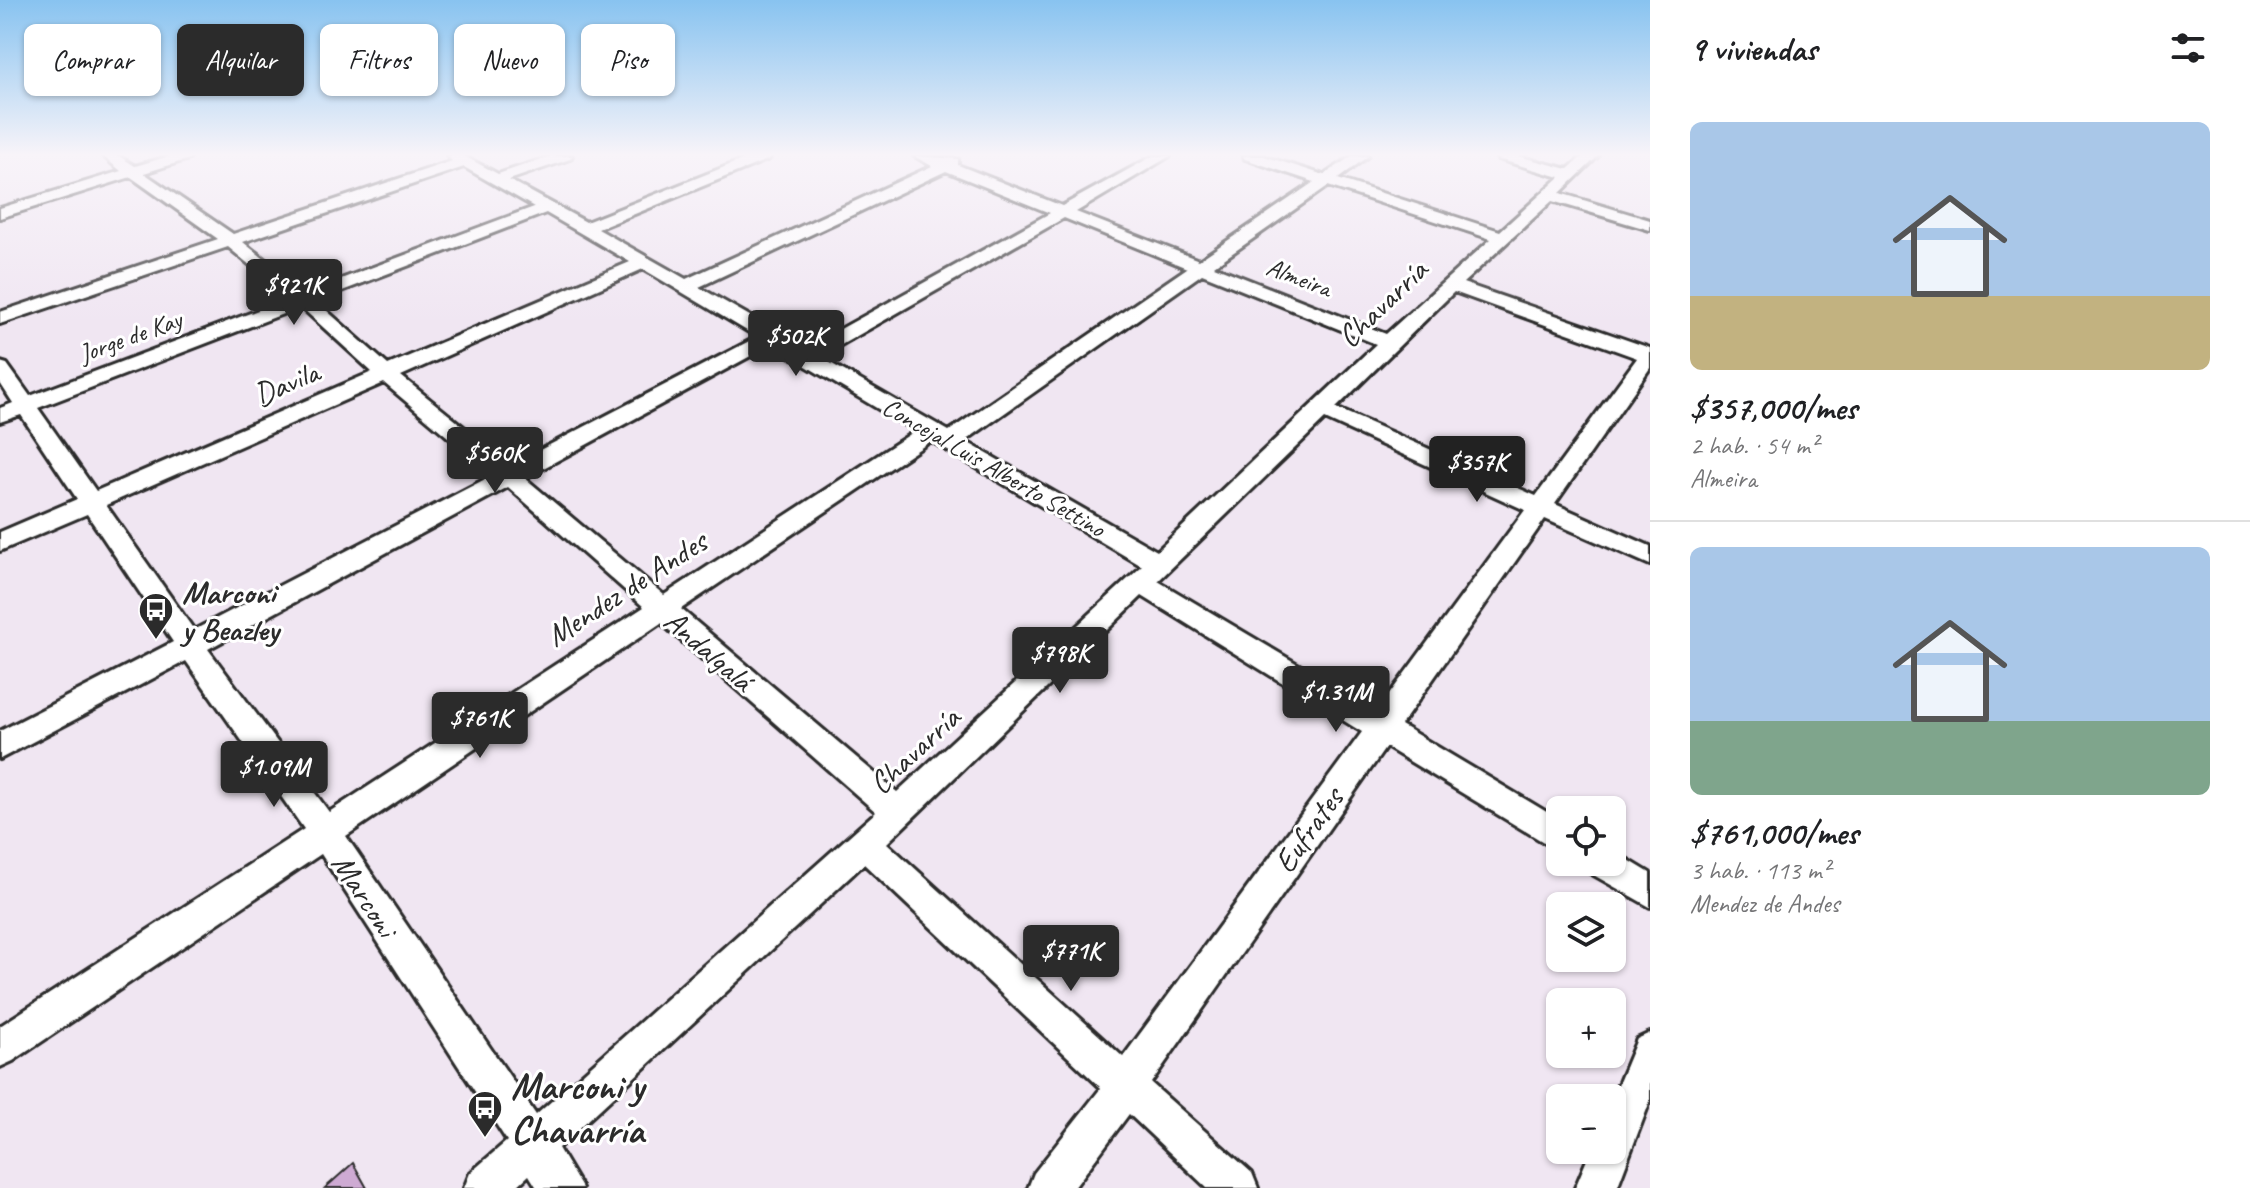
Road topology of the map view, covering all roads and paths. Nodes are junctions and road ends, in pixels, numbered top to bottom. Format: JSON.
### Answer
{"nodes":[{"id":1,"x":189,"y":211,"type":"edge"},
{"id":2,"x":313,"y":211,"type":"edge"},
{"id":3,"x":537,"y":211,"type":"edge"},
{"id":4,"x":556,"y":211,"type":"edge"},
{"id":5,"x":626,"y":211,"type":"edge"},
{"id":6,"x":846,"y":211,"type":"edge"},
{"id":7,"x":1279,"y":211,"type":"edge"},
{"id":8,"x":1423,"y":211,"type":"edge"},
{"id":9,"x":1531,"y":211,"type":"edge"},
{"id":10,"x":1605,"y":211,"type":"edge"},
{"id":11,"x":1063,"y":212,"type":"joint"},
{"id":12,"x":1650,"y":225,"type":"edge"},
{"id":13,"x":585,"y":228,"type":"junction"},
{"id":14,"x":1501,"y":237,"type":"junction"},
{"id":15,"x":231,"y":241,"type":"junction"},
{"id":16,"x":642,"y":263,"type":"junction"},
{"id":17,"x":1200,"y":268,"type":"junction"},
{"id":18,"x":1450,"y":285,"type":"junction"},
{"id":19,"x":684,"y":287,"type":"junction"},
{"id":20,"x":305,"y":301,"type":"junction"},
{"id":21,"x":0,"y":318,"type":"edge"},
{"id":22,"x":770,"y":338,"type":"junction"},
{"id":23,"x":1389,"y":342,"type":"junction"},
{"id":24,"x":1650,"y":355,"type":"edge"},
{"id":25,"x":805,"y":357,"type":"junction"},
{"id":26,"x":0,"y":368,"type":"edge"},
{"id":27,"x":386,"y":374,"type":"junction"},
{"id":28,"x":12,"y":410,"type":"edge"},
{"id":29,"x":1322,"y":410,"type":"junction"},
{"id":30,"x":941,"y":435,"type":"junction"},
{"id":31,"x":508,"y":475,"type":"junction"},
{"id":32,"x":90,"y":502,"type":"junction"},
{"id":33,"x":1539,"y":506,"type":"junction"},
{"id":34,"x":0,"y":542,"type":"edge"},
{"id":35,"x":1650,"y":556,"type":"edge"},
{"id":36,"x":1150,"y":574,"type":"junction"},
{"id":37,"x":661,"y":608,"type":"junction"},
{"id":38,"x":189,"y":644,"type":"junction"},
{"id":39,"x":1379,"y":730,"type":"junction"},
{"id":40,"x":0,"y":746,"type":"edge"},
{"id":41,"x":898,"y":812,"type":"junction"},
{"id":42,"x":1546,"y":829,"type":"edge"},
{"id":43,"x":324,"y":831,"type":"junction"},
{"id":44,"x":864,"y":843,"type":"junction"},
{"id":45,"x":1625,"y":876,"type":"edge"},
{"id":46,"x":1650,"y":891,"type":"edge"},
{"id":47,"x":0,"y":1048,"type":"edge"},
{"id":48,"x":1650,"y":1052,"type":"edge"},
{"id":49,"x":1126,"y":1086,"type":"junction"},
{"id":50,"x":1626,"y":1113,"type":"edge"},
{"id":51,"x":531,"y":1143,"type":"junction"},
{"id":52,"x":1606,"y":1164,"type":"edge"},
{"id":53,"x":485,"y":1188,"type":"edge"},
{"id":54,"x":561,"y":1188,"type":"edge"},
{"id":55,"x":1049,"y":1188,"type":"edge"},
{"id":56,"x":1237,"y":1188,"type":"edge"},
{"id":57,"x":1596,"y":1188,"type":"edge"}],
"edges":[{"from":1,"to":15,"type":"street","name":"Andalgalá"},
{"from":2,"to":15,"type":"street"},
{"from":3,"to":20,"type":"street","name":"Jorge de Kay"},
{"from":4,"to":13,"type":"street","name":"Concejal Luis Alberto Settino"},
{"from":5,"to":13,"type":"street"},
{"from":6,"to":19,"type":"street"},
{"from":7,"to":17,"type":"street","name":"Mendez de Andes"},
{"from":8,"to":14,"type":"street"},
{"from":9,"to":14,"type":"street","name":"Chavarría"},
{"from":10,"to":12,"type":"street"},
{"from":11,"to":17,"type":"street","name":"Almeira"},
{"from":11,"to":25,"type":"street"},
{"from":13,"to":16,"type":"street","name":"Concejal Luis Alberto Settino"},
{"from":14,"to":18,"type":"street","name":"Chavarría"},
{"from":15,"to":20,"type":"street","name":"Andalgalá"},
{"from":15,"to":21,"type":"street"},
{"from":16,"to":19,"type":"street","name":"Concejal Luis Alberto Settino"},
{"from":16,"to":27,"type":"street","name":"Davila"},
{"from":17,"to":23,"type":"street","name":"Almeira"},
{"from":17,"to":30,"type":"street","name":"Mendez de Andes"},
{"from":18,"to":23,"type":"street","name":"Chavarría"},
{"from":18,"to":24,"type":"street"},
{"from":19,"to":22,"type":"street","name":"Concejal Luis Alberto Settino"},
{"from":20,"to":27,"type":"street","name":"Andalgalá"},
{"from":20,"to":28,"type":"street","name":"Jorge de Kay"},
{"from":22,"to":25,"type":"street","name":"Concejal Luis Alberto Settino"},
{"from":22,"to":31,"type":"street"},
{"from":23,"to":29,"type":"street","name":"Chavarría"},
{"from":24,"to":33,"type":"street","name":"Eufrates"},
{"from":25,"to":30,"type":"street","name":"Concejal Luis Alberto Settino"},
{"from":26,"to":28,"type":"street","name":"Marconi"},
{"from":27,"to":31,"type":"street","name":"Andalgalá"},
{"from":27,"to":32,"type":"street","name":"Davila"},
{"from":28,"to":32,"type":"street","name":"Marconi"},
{"from":29,"to":33,"type":"street"},
{"from":29,"to":36,"type":"street","name":"Chavarría"},
{"from":30,"to":36,"type":"street","name":"Concejal Luis Alberto Settino"},
{"from":30,"to":37,"type":"street","name":"Mendez de Andes"},
{"from":31,"to":37,"type":"street","name":"Andalgalá"},
{"from":31,"to":38,"type":"street"},
{"from":32,"to":34,"type":"street","name":"Davila"},
{"from":32,"to":38,"type":"street","name":"Marconi"},
{"from":33,"to":35,"type":"street"},
{"from":33,"to":39,"type":"street","name":"Eufrates"},
{"from":36,"to":39,"type":"street","name":"Concejal Luis Alberto Settino"},
{"from":36,"to":41,"type":"street","name":"Chavarría"},
{"from":37,"to":41,"type":"street","name":"Andalgalá"},
{"from":37,"to":43,"type":"street","name":"Mendez de Andes"},
{"from":38,"to":40,"type":"street"},
{"from":38,"to":43,"type":"street","name":"Marconi"},
{"from":39,"to":42,"type":"street","name":"Concejal Luis Alberto Settino"},
{"from":39,"to":49,"type":"street","name":"Eufrates"},
{"from":41,"to":44,"type":"street","name":"Chavarría"},
{"from":43,"to":47,"type":"street","name":"Mendez de Andes"},
{"from":43,"to":51,"type":"street","name":"Marconi"},
{"from":44,"to":49,"type":"street"},
{"from":44,"to":51,"type":"street","name":"Chavarría"},
{"from":45,"to":46,"type":"street"},
{"from":48,"to":50,"type":"street"},
{"from":49,"to":55,"type":"street","name":"Eufrates"},
{"from":49,"to":56,"type":"street"},
{"from":51,"to":53,"type":"street","name":"Chavarría"},
{"from":51,"to":54,"type":"street","name":"Marconi"},
{"from":52,"to":57,"type":"street"}]}
